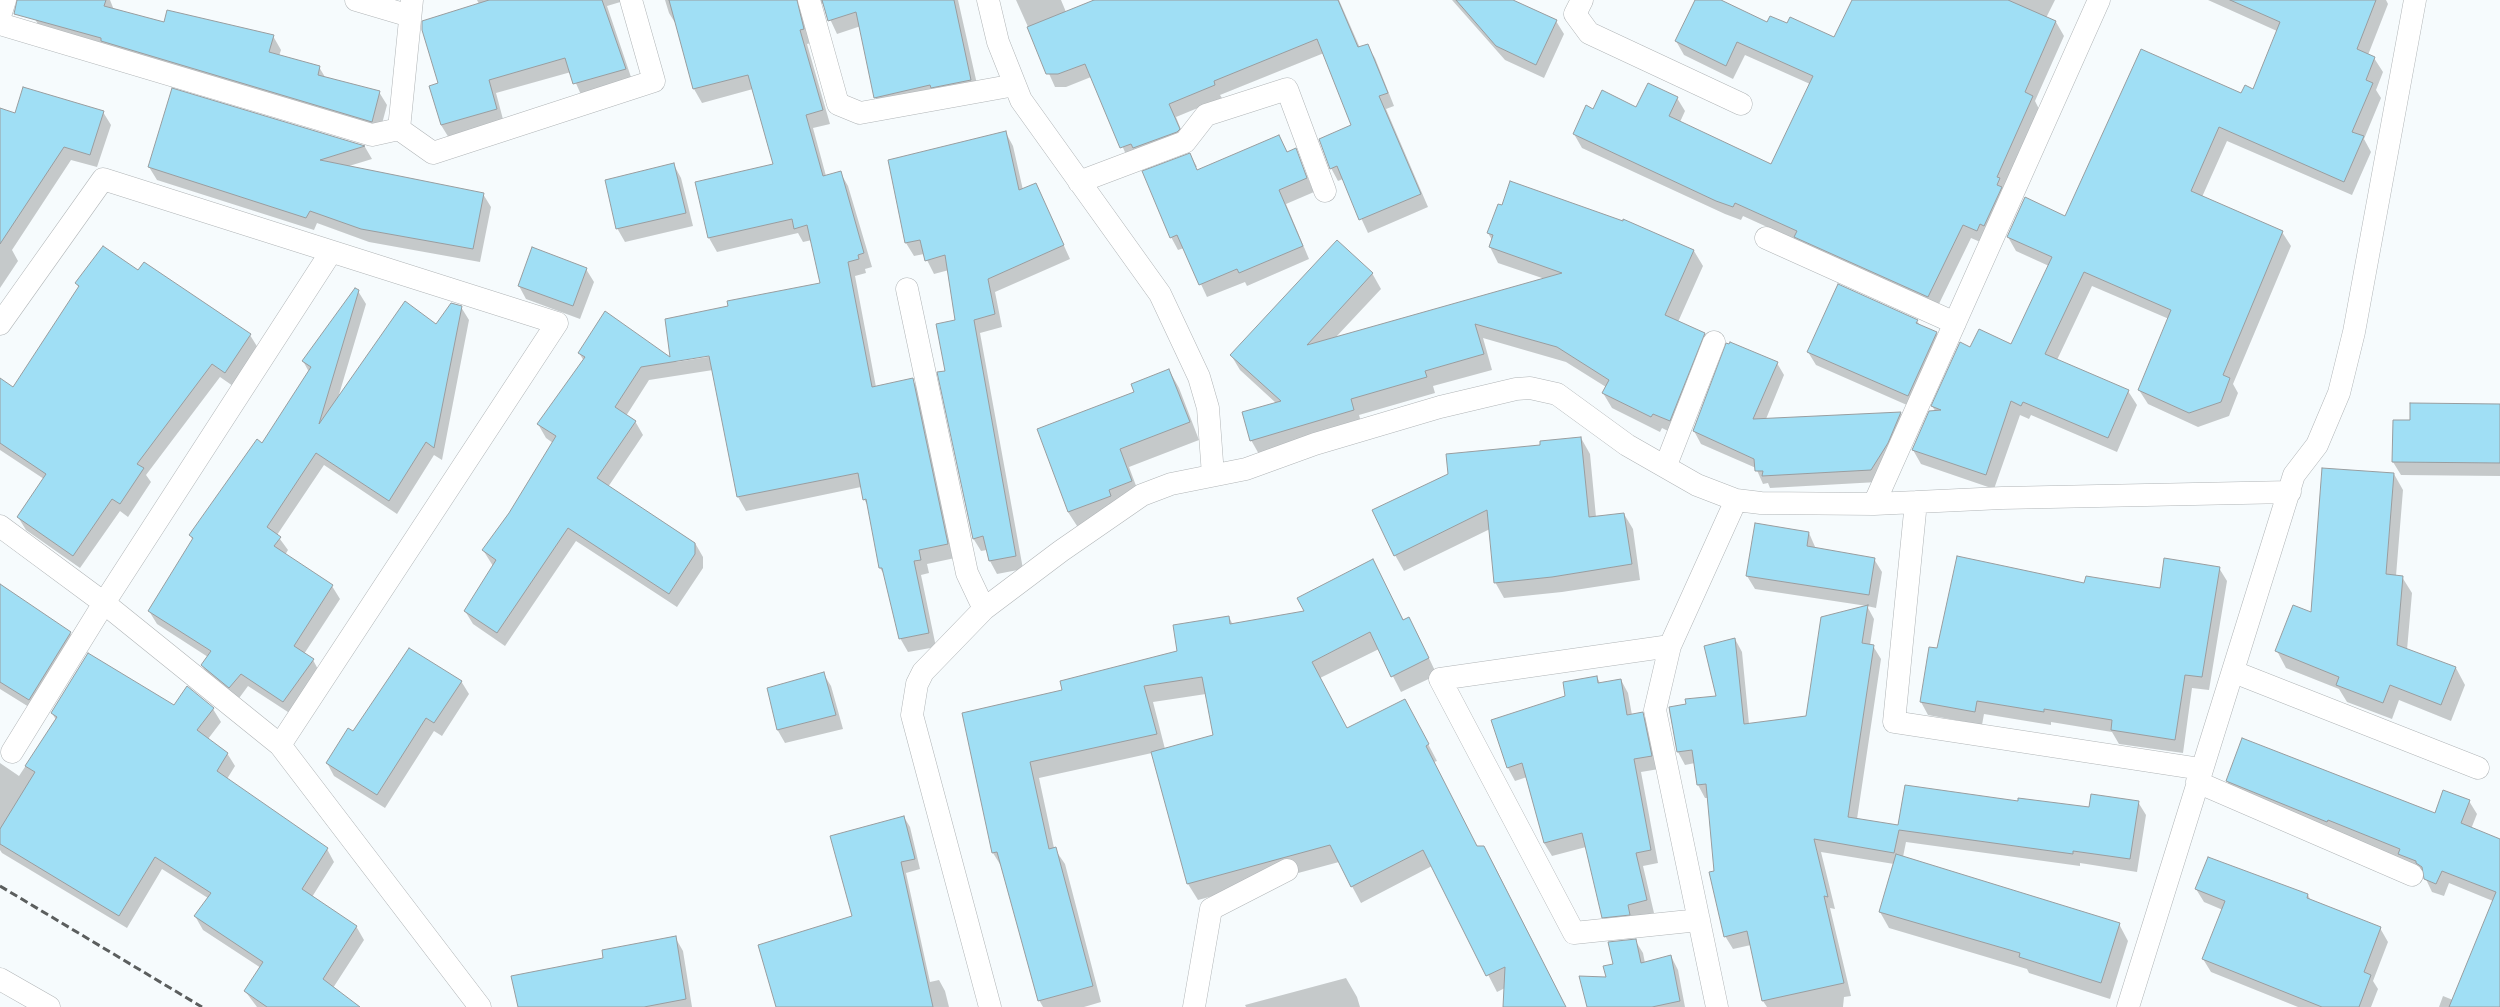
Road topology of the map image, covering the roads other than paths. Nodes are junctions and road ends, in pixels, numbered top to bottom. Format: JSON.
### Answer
{"nodes":[{"id":1,"x":5,"y":0,"type":"edge"},
{"id":2,"x":356,"y":0,"type":"edge"},
{"id":3,"x":631,"y":0,"type":"edge"},
{"id":4,"x":809,"y":0,"type":"edge"},
{"id":5,"x":988,"y":0,"type":"edge"},
{"id":6,"x":1582,"y":0,"type":"edge"},
{"id":7,"x":2099,"y":0,"type":"edge"},
{"id":8,"x":2415,"y":0,"type":"edge"},
{"id":9,"x":411,"y":8,"type":"edge"},
{"id":10,"x":0,"y":16,"type":"edge"},
{"id":11,"x":0,"y":24,"type":"edge"},
{"id":12,"x":1014,"y":85,"type":"junction"},
{"id":13,"x":1742,"y":104,"type":"dead end"},
{"id":14,"x":399,"y":129,"type":"junction"},
{"id":15,"x":1079,"y":182,"type":"junction"},
{"id":16,"x":1326,"y":191,"type":"dead end"},
{"id":17,"x":1766,"y":238,"type":"dead end"},
{"id":18,"x":331,"y":252,"type":"junction"},
{"id":19,"x":907,"y":289,"type":"dead end"},
{"id":20,"x":1955,"y":323,"type":"junction"},
{"id":21,"x":0,"y":324,"type":"edge"},
{"id":22,"x":1714,"y":342,"type":"dead end"},
{"id":23,"x":1666,"y":465,"type":"junction"},
{"id":24,"x":1213,"y":475,"type":"junction"},
{"id":25,"x":2290,"y":492,"type":"junction"},
{"id":26,"x":1736,"y":500,"type":"junction"},
{"id":27,"x":1916,"y":502,"type":"junction"},
{"id":28,"x":1874,"y":504,"type":"junction"},
{"id":29,"x":0,"y":526,"type":"edge"},
{"id":30,"x":104,"y":603,"type":"junction"},
{"id":31,"x":984,"y":609,"type":"junction"},
{"id":32,"x":1670,"y":646,"type":"junction"},
{"id":33,"x":2234,"y":672,"type":"junction"},
{"id":34,"x":280,"y":745,"type":"junction"},
{"id":35,"x":12,"y":752,"type":"dead end"},
{"id":36,"x":2478,"y":768,"type":"dead end"},
{"id":37,"x":2199,"y":776,"type":"junction"},
{"id":38,"x":1287,"y":870,"type":"dead end"},
{"id":39,"x":2412,"y":875,"type":"dead end"},
{"id":40,"x":1699,"y":920,"type":"junction"},
{"id":41,"x":0,"y":979,"type":"edge"},
{"id":42,"x":49,"y":1007,"type":"edge"},
{"id":43,"x":480,"y":1007,"type":"edge"},
{"id":44,"x":990,"y":1007,"type":"edge"},
{"id":45,"x":1194,"y":1007,"type":"edge"},
{"id":46,"x":1717,"y":1007,"type":"edge"},
{"id":47,"x":2128,"y":1007,"type":"edge"}],
"edges":[{"from":1,"to":10,"type":"street"},
{"from":2,"to":9,"type":"street"},
{"from":3,"to":14,"type":"street"},
{"from":4,"to":12,"type":"street"},
{"from":5,"to":12,"type":"street"},
{"from":6,"to":13,"type":"street"},
{"from":7,"to":20,"type":"street"},
{"from":8,"to":25,"type":"street"},
{"from":9,"to":14,"type":"street"},
{"from":11,"to":14,"type":"street"},
{"from":12,"to":15,"type":"street"},
{"from":15,"to":16,"type":"street"},
{"from":15,"to":24,"type":"street"},
{"from":17,"to":20,"type":"street"},
{"from":18,"to":21,"type":"street"},
{"from":18,"to":30,"type":"street"},
{"from":18,"to":34,"type":"street"},
{"from":19,"to":31,"type":"street"},
{"from":20,"to":28,"type":"street"},
{"from":22,"to":23,"type":"street"},
{"from":23,"to":24,"type":"street"},
{"from":23,"to":26,"type":"street"},
{"from":24,"to":31,"type":"street"},
{"from":25,"to":27,"type":"street"},
{"from":25,"to":33,"type":"street"},
{"from":26,"to":28,"type":"street"},
{"from":26,"to":32,"type":"street"},
{"from":27,"to":28,"type":"street"},
{"from":27,"to":37,"type":"street"},
{"from":29,"to":30,"type":"street"},
{"from":30,"to":34,"type":"street"},
{"from":30,"to":35,"type":"street"},
{"from":31,"to":44,"type":"street"},
{"from":32,"to":40,"type":"street"},
{"from":32,"to":40,"type":"street"},
{"from":33,"to":36,"type":"street"},
{"from":33,"to":37,"type":"street"},
{"from":34,"to":43,"type":"street"},
{"from":37,"to":39,"type":"street"},
{"from":37,"to":47,"type":"street"},
{"from":38,"to":45,"type":"street"},
{"from":40,"to":46,"type":"street"},
{"from":41,"to":42,"type":"street"}]}
